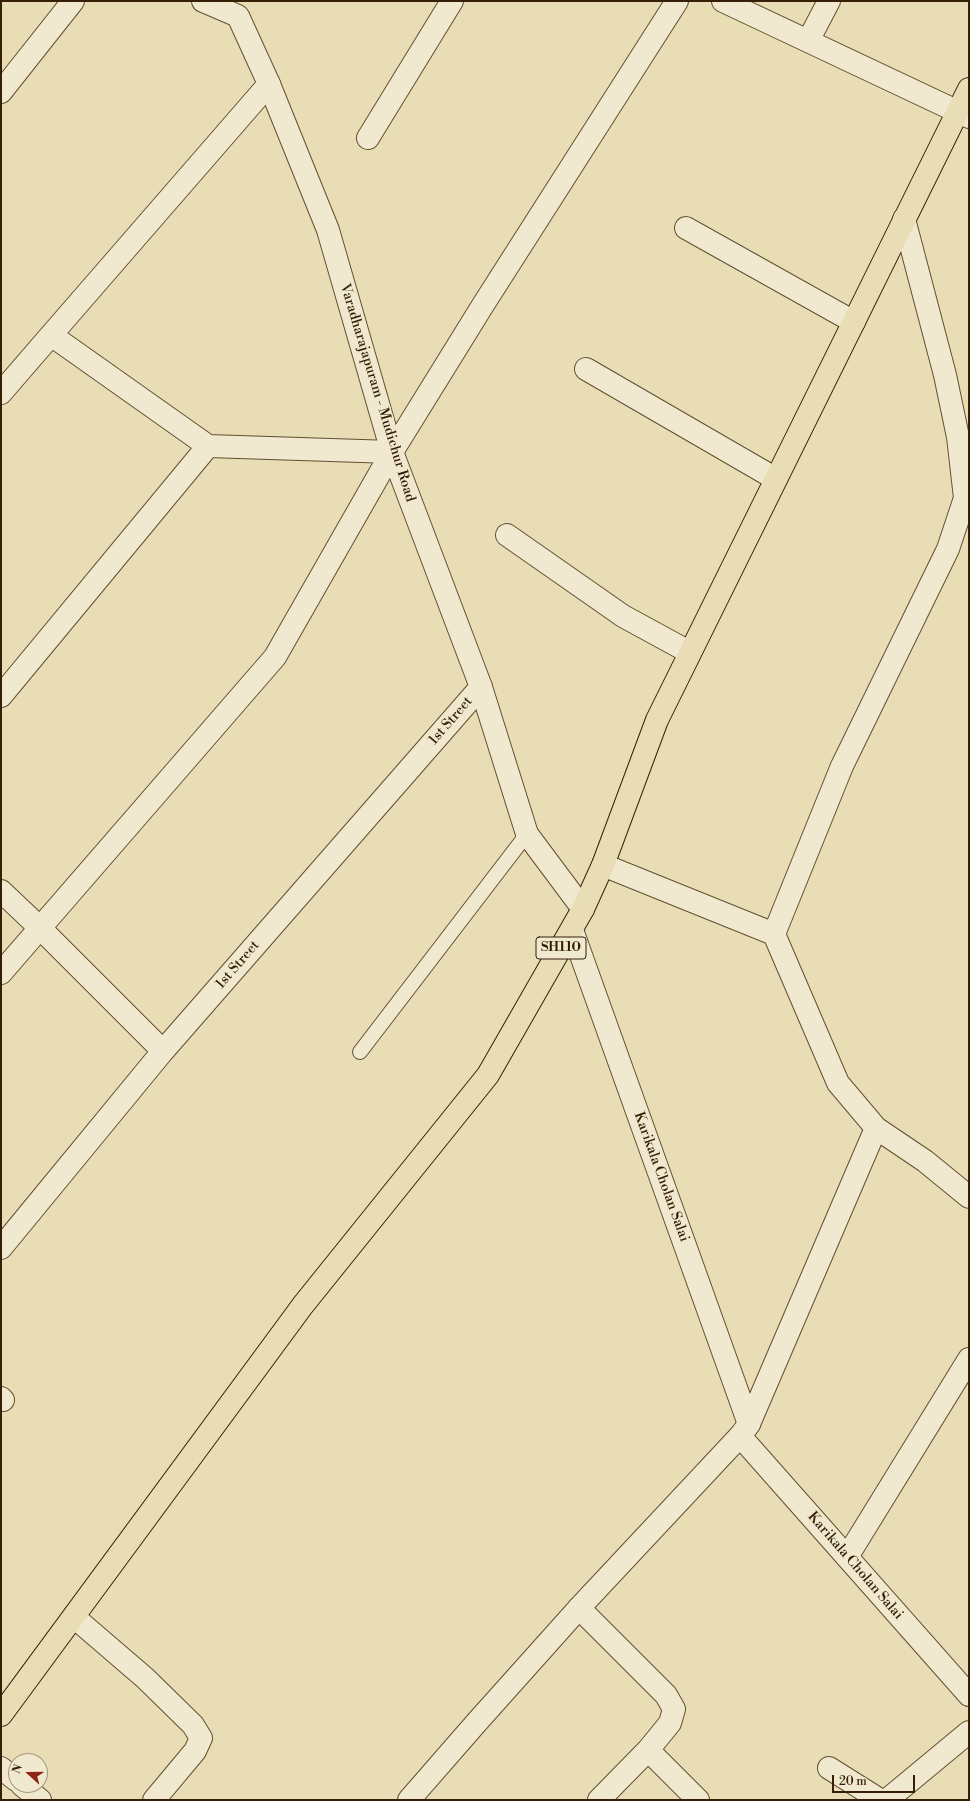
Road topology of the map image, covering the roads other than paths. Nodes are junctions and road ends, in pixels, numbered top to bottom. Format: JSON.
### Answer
{"nodes":[{"id":1,"x":73,"y":1,"type":"edge"},
{"id":2,"x":203,"y":1,"type":"edge"},
{"id":3,"x":452,"y":1,"type":"edge"},
{"id":4,"x":677,"y":1,"type":"edge"},
{"id":5,"x":723,"y":1,"type":"edge"},
{"id":6,"x":830,"y":1,"type":"edge"},
{"id":7,"x":237,"y":8,"type":"edge"},
{"id":8,"x":808,"y":41,"type":"junction"},
{"id":9,"x":269,"y":84,"type":"junction"},
{"id":10,"x":969,"y":89,"type":"edge"},
{"id":11,"x":1,"y":92,"type":"edge"},
{"id":12,"x":964,"y":114,"type":"edge"},
{"id":13,"x":368,"y":138,"type":"dead end"},
{"id":14,"x":904,"y":219,"type":"junction"},
{"id":15,"x":686,"y":228,"type":"dead end"},
{"id":16,"x":854,"y":322,"type":"junction"},
{"id":17,"x":52,"y":335,"type":"junction"},
{"id":18,"x":586,"y":369,"type":"dead end"},
{"id":19,"x":1,"y":393,"type":"edge"},
{"id":20,"x":208,"y":446,"type":"junction"},
{"id":21,"x":392,"y":452,"type":"junction"},
{"id":22,"x":776,"y":479,"type":"junction"},
{"id":23,"x":507,"y":535,"type":"dead end"},
{"id":24,"x":689,"y":652,"type":"junction"},
{"id":25,"x":481,"y":687,"type":"junction"},
{"id":26,"x":1,"y":696,"type":"edge"},
{"id":27,"x":527,"y":834,"type":"junction"},
{"id":28,"x":603,"y":865,"type":"junction"},
{"id":29,"x":1,"y":892,"type":"edge"},
{"id":30,"x":583,"y":909,"type":"junction"},
{"id":31,"x":39,"y":927,"type":"junction"},
{"id":32,"x":572,"y":930,"type":"junction"},
{"id":33,"x":774,"y":934,"type":"junction"},
{"id":34,"x":1,"y":973,"type":"edge"},
{"id":35,"x":163,"y":1050,"type":"junction"},
{"id":36,"x":360,"y":1052,"type":"dead end"},
{"id":37,"x":876,"y":1128,"type":"junction"},
{"id":38,"x":969,"y":1197,"type":"edge"},
{"id":39,"x":1,"y":1248,"type":"edge"},
{"id":40,"x":969,"y":1359,"type":"edge"},
{"id":41,"x":745,"y":1430,"type":"junction"},
{"id":42,"x":847,"y":1557,"type":"junction"},
{"id":43,"x":579,"y":1608,"type":"junction"},
{"id":44,"x":74,"y":1617,"type":"junction"},
{"id":45,"x":969,"y":1695,"type":"edge"},
{"id":46,"x":1,"y":1715,"type":"edge"},
{"id":47,"x":969,"y":1732,"type":"edge"},
{"id":48,"x":648,"y":1750,"type":"junction"},
{"id":49,"x":829,"y":1768,"type":"dead end"},
{"id":50,"x":32,"y":1793,"type":"edge"},
{"id":51,"x":40,"y":1800,"type":"edge"},
{"id":52,"x":154,"y":1800,"type":"edge"},
{"id":53,"x":410,"y":1800,"type":"edge"},
{"id":54,"x":599,"y":1800,"type":"edge"},
{"id":55,"x":698,"y":1800,"type":"edge"},
{"id":56,"x":880,"y":1800,"type":"edge"},
{"id":57,"x":887,"y":1800,"type":"edge"}],
"edges":[{"from":1,"to":11,"type":"street"},
{"from":2,"to":7,"type":"street","name":"Varadharajapuram - Mudichur Road"},
{"from":3,"to":13,"type":"street"},
{"from":4,"to":21,"type":"street"},
{"from":5,"to":8,"type":"street"},
{"from":6,"to":8,"type":"street"},
{"from":7,"to":9,"type":"street","name":"Varadharajapuram - Mudichur Road"},
{"from":8,"to":12,"type":"street"},
{"from":9,"to":17,"type":"street"},
{"from":9,"to":21,"type":"street","name":"Varadharajapuram - Mudichur Road"},
{"from":10,"to":12,"type":"main road","number":"SH110"},
{"from":12,"to":14,"type":"main road","number":"SH110"},
{"from":14,"to":16,"type":"main road","number":"SH110"},
{"from":14,"to":33,"type":"street"},
{"from":15,"to":16,"type":"street"},
{"from":16,"to":22,"type":"main road","number":"SH110"},
{"from":17,"to":19,"type":"street"},
{"from":17,"to":20,"type":"street"},
{"from":18,"to":22,"type":"street"},
{"from":20,"to":21,"type":"street"},
{"from":20,"to":26,"type":"street"},
{"from":21,"to":25,"type":"street","name":"Varadharajapuram - Mudichur Road"},
{"from":21,"to":31,"type":"street"},
{"from":22,"to":24,"type":"main road","number":"SH110"},
{"from":23,"to":24,"type":"street"},
{"from":24,"to":28,"type":"main road","number":"SH110"},
{"from":25,"to":27,"type":"street","name":"Varadharajapuram - Mudichur Road"},
{"from":25,"to":35,"type":"street","name":"1st Street"},
{"from":27,"to":30,"type":"street","name":"Varadharajapuram - Mudichur Road"},
{"from":27,"to":36,"type":"lane"},
{"from":28,"to":30,"type":"main road","number":"SH110"},
{"from":28,"to":33,"type":"street"},
{"from":29,"to":31,"type":"street"},
{"from":30,"to":32,"type":"main road","number":"SH110"},
{"from":31,"to":34,"type":"street"},
{"from":31,"to":35,"type":"street"},
{"from":32,"to":41,"type":"street","name":"Karikala Cholan Salai"},
{"from":32,"to":44,"type":"main road","number":"SH110"},
{"from":33,"to":37,"type":"street"},
{"from":35,"to":39,"type":"street","name":"1st Street"},
{"from":37,"to":38,"type":"street"},
{"from":37,"to":41,"type":"street"},
{"from":40,"to":42,"type":"street"},
{"from":41,"to":42,"type":"street","name":"Karikala Cholan Salai"},
{"from":41,"to":43,"type":"street"},
{"from":42,"to":45,"type":"street","name":"Karikala Cholan Salai"},
{"from":43,"to":48,"type":"street"},
{"from":43,"to":53,"type":"street"},
{"from":44,"to":46,"type":"main road","number":"SH110"},
{"from":44,"to":52,"type":"street"},
{"from":47,"to":57,"type":"street"},
{"from":48,"to":54,"type":"street"},
{"from":48,"to":55,"type":"street"},
{"from":49,"to":56,"type":"street"},
{"from":50,"to":51,"type":"street"}]}
